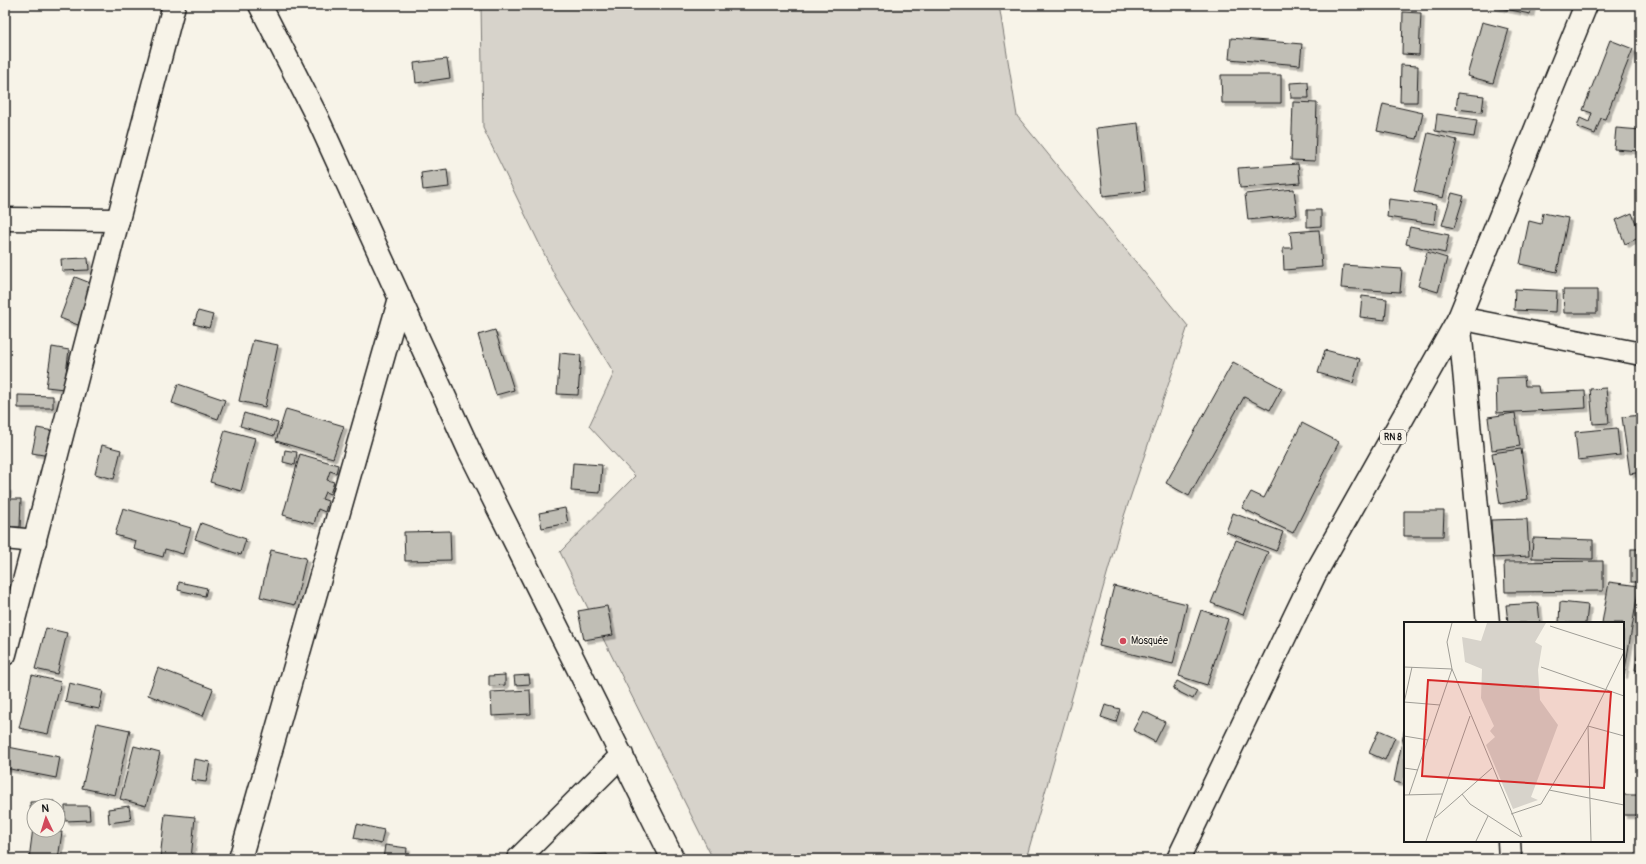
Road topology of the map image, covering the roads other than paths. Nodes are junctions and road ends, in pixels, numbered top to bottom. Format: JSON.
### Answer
{"nodes":[{"id":1,"x":174,"y":5,"type":"edge"},
{"id":2,"x":260,"y":5,"type":"edge"},
{"id":3,"x":1586,"y":5,"type":"edge"},
{"id":4,"x":5,"y":219,"type":"edge"},
{"id":5,"x":118,"y":220,"type":"junction"},
{"id":6,"x":400,"y":298,"type":"junction"},
{"id":7,"x":1460,"y":318,"type":"junction"},
{"id":8,"x":1641,"y":354,"type":"edge"},
{"id":9,"x":5,"y":538,"type":"edge"},
{"id":10,"x":35,"y":541,"type":"junction"},
{"id":11,"x":1488,"y":622,"type":"edge"},
{"id":12,"x":5,"y":654,"type":"edge"},
{"id":13,"x":622,"y":755,"type":"junction"},
{"id":14,"x":1509,"y":842,"type":"edge"},
{"id":15,"x":240,"y":859,"type":"edge"},
{"id":16,"x":518,"y":859,"type":"edge"},
{"id":17,"x":674,"y":859,"type":"edge"},
{"id":18,"x":1178,"y":859,"type":"edge"},
{"id":19,"x":1510,"y":859,"type":"edge"}],
"edges":[{"from":1,"to":5,"type":"street"},
{"from":2,"to":6,"type":"street"},
{"from":3,"to":7,"type":"street","number":"RN 8"},
{"from":4,"to":5,"type":"street"},
{"from":5,"to":10,"type":"street"},
{"from":6,"to":13,"type":"street"},
{"from":6,"to":15,"type":"street"},
{"from":7,"to":8,"type":"street"},
{"from":7,"to":11,"type":"street"},
{"from":7,"to":18,"type":"street","number":"RN 8"},
{"from":9,"to":10,"type":"street"},
{"from":10,"to":12,"type":"street"},
{"from":13,"to":16,"type":"street"},
{"from":13,"to":17,"type":"street"},
{"from":14,"to":19,"type":"street"}]}
